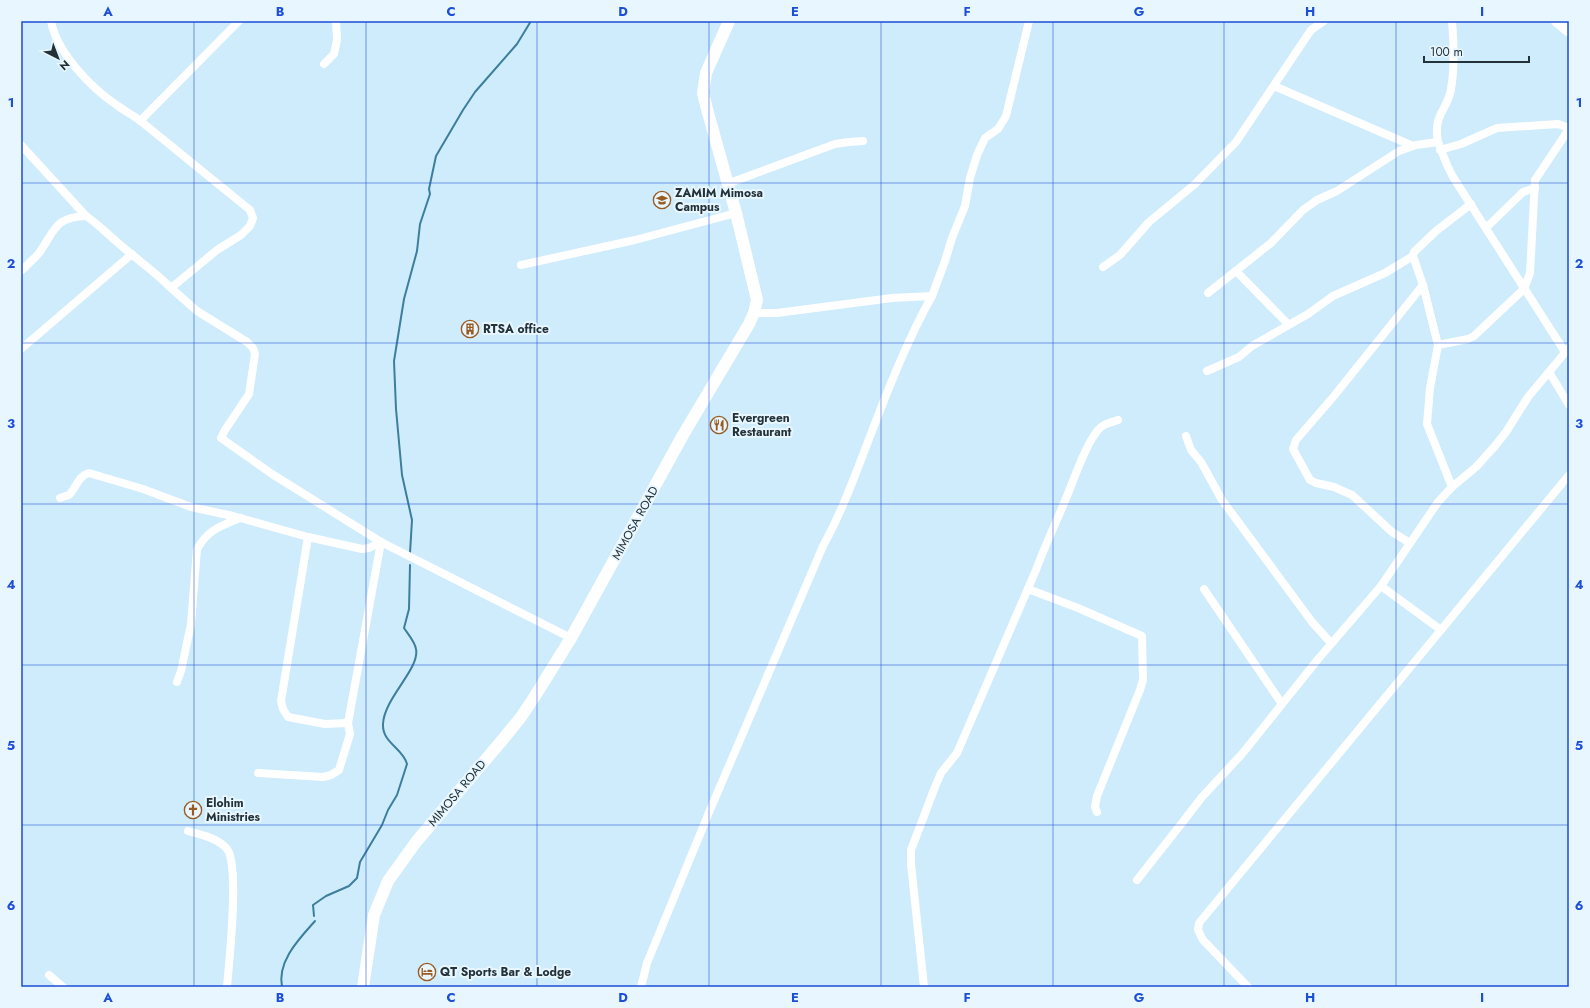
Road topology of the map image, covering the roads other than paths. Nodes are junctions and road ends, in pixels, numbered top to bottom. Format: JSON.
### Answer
{"nodes":[{"id":1,"x":50,"y":21,"type":"edge"},
{"id":2,"x":239,"y":21,"type":"edge"},
{"id":3,"x":336,"y":21,"type":"edge"},
{"id":4,"x":729,"y":21,"type":"edge"},
{"id":5,"x":1029,"y":21,"type":"edge"},
{"id":6,"x":1324,"y":21,"type":"edge"},
{"id":7,"x":1452,"y":21,"type":"edge"},
{"id":8,"x":1557,"y":21,"type":"edge"},
{"id":9,"x":1569,"y":31,"type":"edge"},
{"id":10,"x":324,"y":64,"type":"dead end"},
{"id":11,"x":1274,"y":86,"type":"junction"},
{"id":12,"x":140,"y":121,"type":"junction"},
{"id":13,"x":1569,"y":129,"type":"edge"},
{"id":14,"x":863,"y":141,"type":"dead end"},
{"id":15,"x":1438,"y":142,"type":"junction"},
{"id":16,"x":21,"y":144,"type":"edge"},
{"id":17,"x":1413,"y":146,"type":"junction"},
{"id":18,"x":1440,"y":150,"type":"junction"},
{"id":19,"x":727,"y":184,"type":"junction"},
{"id":20,"x":1535,"y":188,"type":"junction"},
{"id":21,"x":1471,"y":204,"type":"junction"},
{"id":22,"x":736,"y":213,"type":"junction"},
{"id":23,"x":86,"y":216,"type":"junction"},
{"id":24,"x":1486,"y":228,"type":"junction"},
{"id":25,"x":132,"y":254,"type":"junction"},
{"id":26,"x":1413,"y":256,"type":"junction"},
{"id":27,"x":521,"y":265,"type":"dead end"},
{"id":28,"x":1103,"y":266,"type":"dead end"},
{"id":29,"x":21,"y":271,"type":"edge"},
{"id":30,"x":1236,"y":271,"type":"junction"},
{"id":31,"x":1423,"y":285,"type":"junction"},
{"id":32,"x":171,"y":288,"type":"junction"},
{"id":33,"x":1524,"y":289,"type":"junction"},
{"id":34,"x":1208,"y":293,"type":"dead end"},
{"id":35,"x":932,"y":296,"type":"junction"},
{"id":36,"x":754,"y":313,"type":"junction"},
{"id":37,"x":1288,"y":324,"type":"junction"},
{"id":38,"x":1438,"y":345,"type":"junction"},
{"id":39,"x":21,"y":349,"type":"edge"},
{"id":40,"x":1567,"y":350,"type":"edge"},
{"id":41,"x":1207,"y":370,"type":"dead end"},
{"id":42,"x":1549,"y":372,"type":"junction"},
{"id":43,"x":1569,"y":405,"type":"edge"},
{"id":44,"x":1118,"y":420,"type":"dead end"},
{"id":45,"x":1186,"y":436,"type":"dead end"},
{"id":46,"x":1569,"y":475,"type":"edge"},
{"id":47,"x":1452,"y":487,"type":"junction"},
{"id":48,"x":60,"y":498,"type":"dead end"},
{"id":49,"x":240,"y":518,"type":"junction"},
{"id":50,"x":308,"y":537,"type":"junction"},
{"id":51,"x":381,"y":542,"type":"junction"},
{"id":52,"x":1410,"y":543,"type":"junction"},
{"id":53,"x":1381,"y":586,"type":"junction"},
{"id":54,"x":1028,"y":589,"type":"junction"},
{"id":55,"x":1204,"y":589,"type":"dead end"},
{"id":56,"x":1441,"y":630,"type":"junction"},
{"id":57,"x":571,"y":638,"type":"junction"},
{"id":58,"x":1331,"y":643,"type":"junction"},
{"id":59,"x":178,"y":682,"type":"dead end"},
{"id":60,"x":1282,"y":704,"type":"junction"},
{"id":61,"x":348,"y":723,"type":"junction"},
{"id":62,"x":258,"y":773,"type":"dead end"},
{"id":63,"x":1097,"y":812,"type":"dead end"},
{"id":64,"x":188,"y":831,"type":"dead end"},
{"id":65,"x":1137,"y":880,"type":"dead end"},
{"id":66,"x":49,"y":975,"type":"dead end"},
{"id":67,"x":63,"y":987,"type":"edge"},
{"id":68,"x":227,"y":987,"type":"edge"},
{"id":69,"x":363,"y":987,"type":"edge"},
{"id":70,"x":641,"y":987,"type":"edge"},
{"id":71,"x":924,"y":987,"type":"edge"},
{"id":72,"x":1248,"y":987,"type":"edge"}],
"edges":[{"from":1,"to":12,"type":"street"},
{"from":2,"to":12,"type":"street"},
{"from":3,"to":10,"type":"street"},
{"from":4,"to":19,"type":"street","name":"MIMOSA ROAD"},
{"from":5,"to":35,"type":"street"},
{"from":6,"to":11,"type":"street"},
{"from":7,"to":15,"type":"street"},
{"from":8,"to":9,"type":"street"},
{"from":11,"to":17,"type":"street"},
{"from":11,"to":28,"type":"street"},
{"from":12,"to":32,"type":"street"},
{"from":13,"to":18,"type":"street"},
{"from":13,"to":20,"type":"street"},
{"from":14,"to":19,"type":"street"},
{"from":15,"to":17,"type":"street"},
{"from":15,"to":18,"type":"street"},
{"from":16,"to":23,"type":"street"},
{"from":17,"to":30,"type":"street"},
{"from":18,"to":21,"type":"street"},
{"from":19,"to":22,"type":"street","name":"MIMOSA ROAD"},
{"from":20,"to":24,"type":"street"},
{"from":20,"to":33,"type":"street"},
{"from":21,"to":24,"type":"street"},
{"from":21,"to":26,"type":"street"},
{"from":22,"to":27,"type":"street"},
{"from":22,"to":36,"type":"street","name":"MIMOSA ROAD"},
{"from":23,"to":25,"type":"street"},
{"from":23,"to":29,"type":"street"},
{"from":24,"to":33,"type":"street"},
{"from":25,"to":32,"type":"street"},
{"from":25,"to":39,"type":"street"},
{"from":26,"to":31,"type":"street"},
{"from":26,"to":37,"type":"street"},
{"from":30,"to":34,"type":"street"},
{"from":30,"to":37,"type":"street"},
{"from":31,"to":38,"type":"street"},
{"from":31,"to":52,"type":"street"},
{"from":32,"to":51,"type":"street"},
{"from":33,"to":38,"type":"street"},
{"from":33,"to":40,"type":"street"},
{"from":35,"to":36,"type":"street"},
{"from":35,"to":70,"type":"street"},
{"from":36,"to":57,"type":"street","name":"MIMOSA ROAD"},
{"from":37,"to":41,"type":"street"},
{"from":38,"to":47,"type":"street"},
{"from":40,"to":42,"type":"street"},
{"from":42,"to":43,"type":"street"},
{"from":42,"to":47,"type":"street"},
{"from":44,"to":54,"type":"street"},
{"from":45,"to":58,"type":"street"},
{"from":46,"to":56,"type":"street"},
{"from":47,"to":52,"type":"street"},
{"from":48,"to":49,"type":"street"},
{"from":49,"to":50,"type":"street"},
{"from":49,"to":59,"type":"street"},
{"from":50,"to":51,"type":"street"},
{"from":50,"to":61,"type":"street"},
{"from":51,"to":57,"type":"street"},
{"from":51,"to":61,"type":"street"},
{"from":52,"to":53,"type":"street"},
{"from":53,"to":56,"type":"street"},
{"from":53,"to":58,"type":"street"},
{"from":54,"to":63,"type":"street"},
{"from":54,"to":71,"type":"street"},
{"from":55,"to":60,"type":"street"},
{"from":56,"to":72,"type":"street"},
{"from":57,"to":69,"type":"street","name":"MIMOSA ROAD"},
{"from":58,"to":60,"type":"street"},
{"from":60,"to":65,"type":"street"},
{"from":61,"to":62,"type":"street"},
{"from":64,"to":68,"type":"street"},
{"from":66,"to":67,"type":"street"}]}
